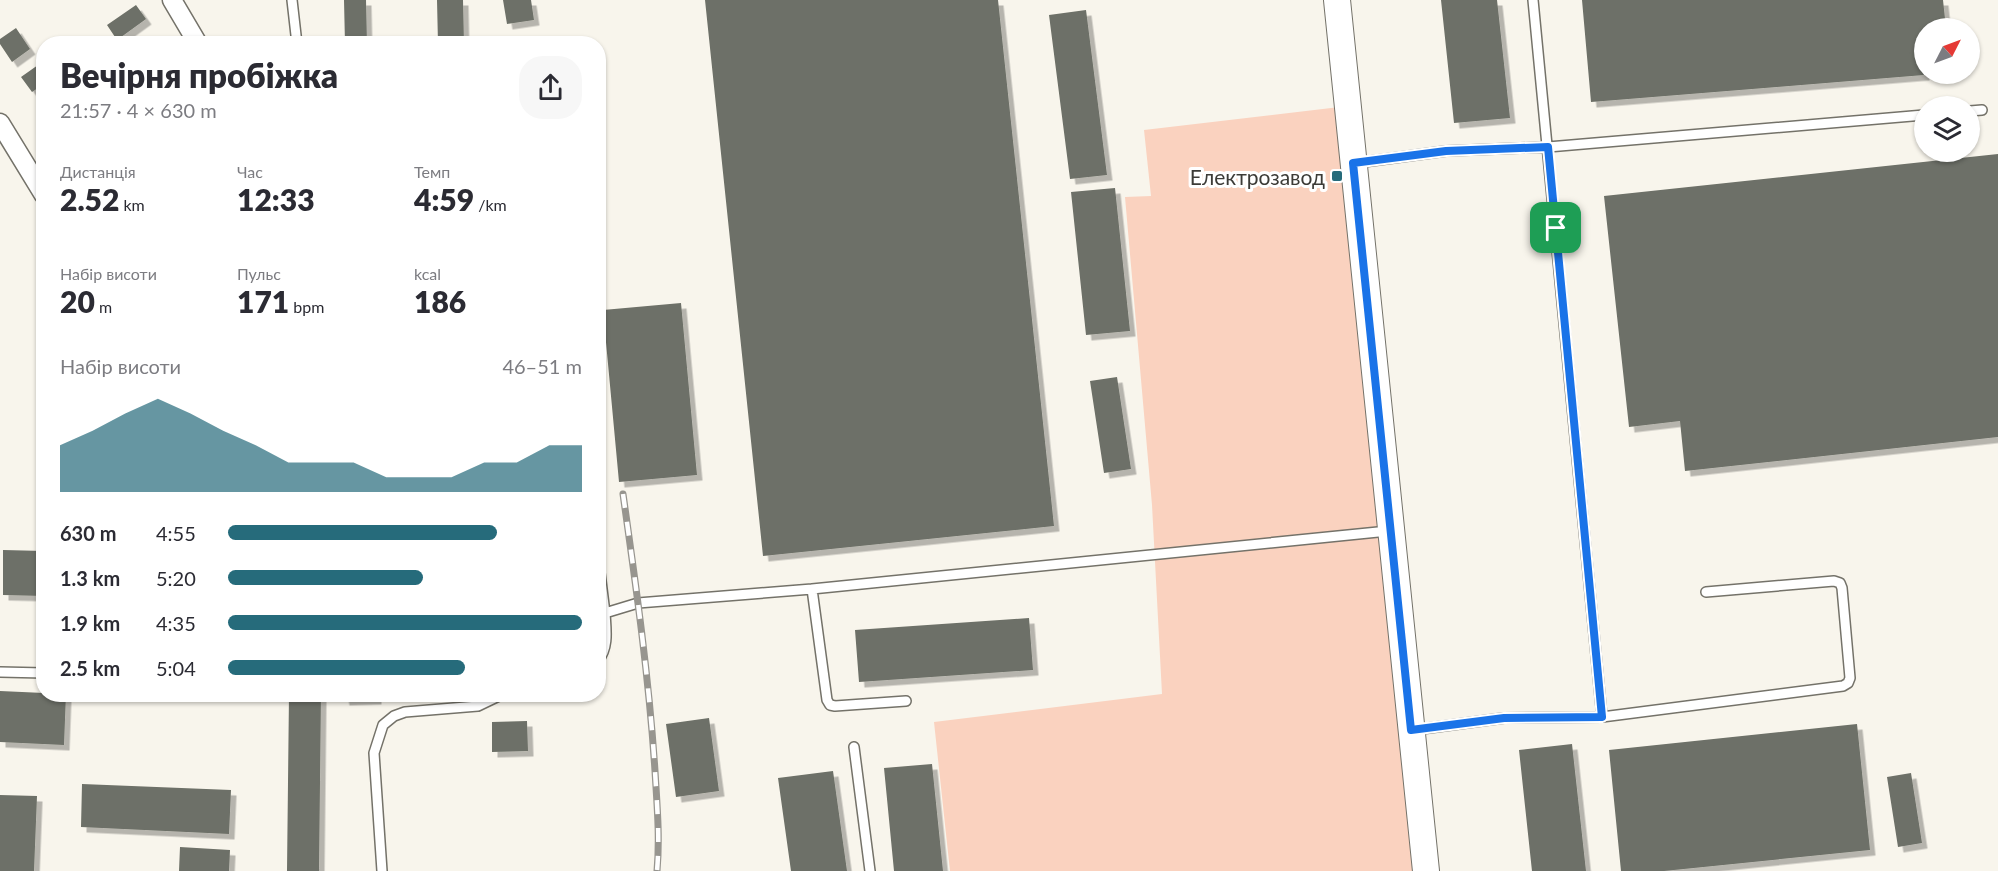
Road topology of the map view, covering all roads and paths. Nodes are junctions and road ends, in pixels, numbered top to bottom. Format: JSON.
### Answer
{"nodes":[{"id":1,"x":172,"y":0,"type":"edge"},
{"id":2,"x":292,"y":0,"type":"edge"},
{"id":3,"x":1337,"y":0,"type":"edge"},
{"id":4,"x":1533,"y":0,"type":"edge"},
{"id":5,"x":193,"y":36,"type":"edge"},
{"id":6,"x":296,"y":36,"type":"edge"},
{"id":7,"x":1914,"y":116,"type":"edge"},
{"id":8,"x":0,"y":123,"type":"edge"},
{"id":9,"x":1548,"y":147,"type":"junction"},
{"id":10,"x":1353,"y":163,"type":"junction"},
{"id":11,"x":36,"y":182,"type":"edge"},
{"id":12,"x":1391,"y":531,"type":"junction"},
{"id":13,"x":812,"y":589,"type":"junction"},
{"id":14,"x":1706,"y":592,"type":"dead end"},
{"id":15,"x":606,"y":613,"type":"edge"},
{"id":16,"x":0,"y":672,"type":"edge"},
{"id":17,"x":36,"y":673,"type":"edge"},
{"id":18,"x":906,"y":701,"type":"dead end"},
{"id":19,"x":486,"y":702,"type":"edge"},
{"id":20,"x":1602,"y":717,"type":"junction"},
{"id":21,"x":1411,"y":730,"type":"junction"},
{"id":22,"x":854,"y":747,"type":"dead end"},
{"id":23,"x":382,"y":871,"type":"edge"},
{"id":24,"x":870,"y":871,"type":"edge"},
{"id":25,"x":1426,"y":871,"type":"edge"}],
"edges":[{"from":1,"to":5,"type":"street"},
{"from":2,"to":6,"type":"lane"},
{"from":3,"to":10,"type":"main road"},
{"from":4,"to":9,"type":"lane"},
{"from":7,"to":9,"type":"lane"},
{"from":8,"to":11,"type":"street"},
{"from":9,"to":10,"type":"lane"},
{"from":9,"to":20,"type":"lane"},
{"from":10,"to":12,"type":"main road"},
{"from":12,"to":13,"type":"lane"},
{"from":12,"to":21,"type":"main road"},
{"from":13,"to":15,"type":"lane"},
{"from":13,"to":18,"type":"lane"},
{"from":14,"to":20,"type":"lane"},
{"from":16,"to":17,"type":"lane"},
{"from":19,"to":23,"type":"lane"},
{"from":20,"to":21,"type":"lane"},
{"from":21,"to":25,"type":"main road"},
{"from":22,"to":24,"type":"lane"}]}
